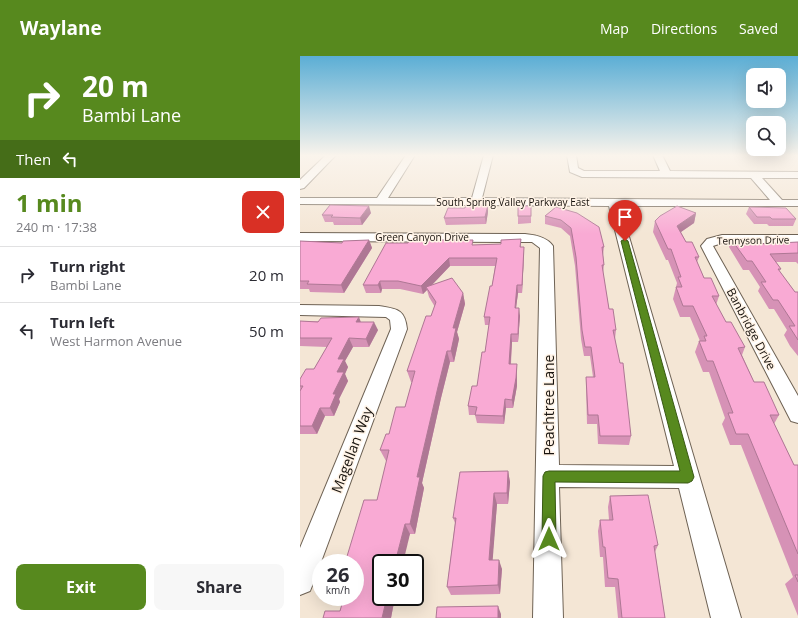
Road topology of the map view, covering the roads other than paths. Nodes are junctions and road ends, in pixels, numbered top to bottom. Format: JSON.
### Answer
{"nodes":[{"id":1,"x":394,"y":181,"type":"edge"},
{"id":2,"x":482,"y":181,"type":"edge"},
{"id":3,"x":759,"y":181,"type":"edge"},
{"id":4,"x":300,"y":202,"type":"edge"},
{"id":5,"x":380,"y":202,"type":"junction"},
{"id":6,"x":476,"y":202,"type":"junction"},
{"id":7,"x":614,"y":203,"type":"junction"},
{"id":8,"x":779,"y":203,"type":"junction"},
{"id":9,"x":798,"y":203,"type":"edge"},
{"id":10,"x":300,"y":237,"type":"edge"},
{"id":11,"x":798,"y":239,"type":"edge"},
{"id":12,"x":543,"y":242,"type":"joint"},
{"id":13,"x":708,"y":242,"type":"joint"},
{"id":14,"x":300,"y":310,"type":"edge"},
{"id":15,"x":798,"y":415,"type":"edge"},
{"id":16,"x":549,"y":476,"type":"junction"},
{"id":17,"x":688,"y":477,"type":"junction"},
{"id":18,"x":300,"y":581,"type":"edge"},
{"id":19,"x":548,"y":618,"type":"edge"},
{"id":20,"x":726,"y":618,"type":"edge"}],
"edges":[{"from":1,"to":5,"type":"street"},
{"from":2,"to":6,"type":"street"},
{"from":3,"to":8,"type":"street"},
{"from":4,"to":5,"type":"street","name":"South Spring Valley Parkway East"},
{"from":5,"to":6,"type":"street","name":"South Spring Valley Parkway East"},
{"from":6,"to":7,"type":"street","name":"South Spring Valley Parkway East"},
{"from":7,"to":8,"type":"street","name":"South Spring Valley Parkway East"},
{"from":7,"to":17,"type":"street"},
{"from":8,"to":9,"type":"street","name":"South Spring Valley Parkway East"},
{"from":10,"to":12,"type":"street","name":"Green Canyon Drive"},
{"from":11,"to":13,"type":"street","name":"Tennyson Drive"},
{"from":12,"to":16,"type":"street","name":"Peachtree Lane"},
{"from":13,"to":15,"type":"street","name":"Banbridge Drive"},
{"from":14,"to":18,"type":"street","name":"Magellan Way"},
{"from":16,"to":17,"type":"street"},
{"from":16,"to":19,"type":"street","name":"Peachtree Lane"},
{"from":17,"to":20,"type":"street"}]}
